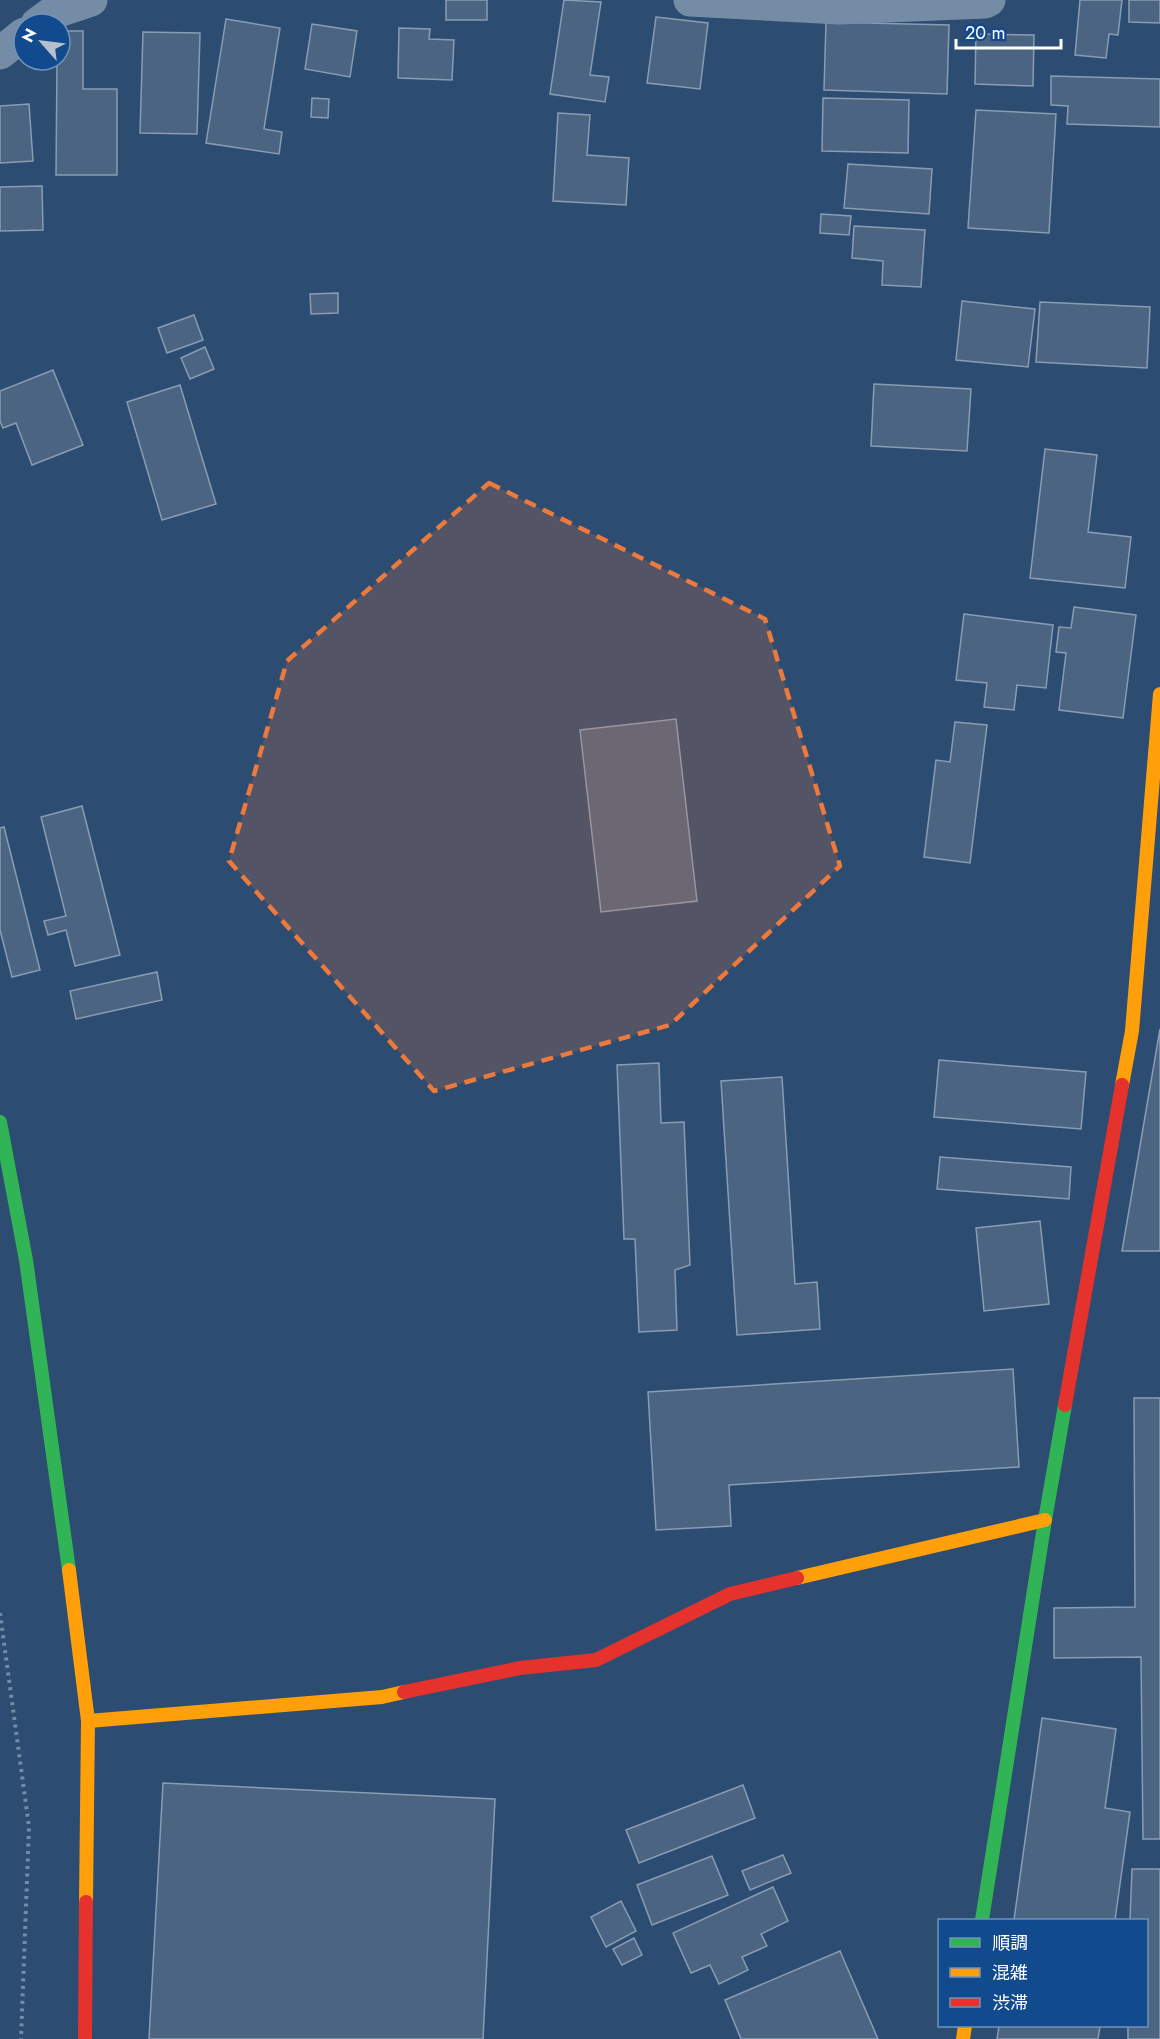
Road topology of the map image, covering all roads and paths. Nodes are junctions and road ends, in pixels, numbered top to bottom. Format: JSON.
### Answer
{"nodes":[{"id":1,"x":92,"y":0,"type":"edge"},
{"id":2,"x":989,"y":0,"type":"edge"},
{"id":3,"x":706,"y":1,"type":"edge"},
{"id":4,"x":55,"y":12,"type":"edge"},
{"id":5,"x":12,"y":44,"type":"edge"},
{"id":6,"x":0,"y":53,"type":"edge"},
{"id":7,"x":1160,"y":694,"type":"edge"},
{"id":8,"x":0,"y":1122,"type":"edge"},
{"id":9,"x":1045,"y":1520,"type":"junction"},
{"id":10,"x":0,"y":1613,"type":"edge"},
{"id":11,"x":88,"y":1721,"type":"junction"},
{"id":12,"x":982,"y":1919,"type":"edge"},
{"id":13,"x":21,"y":2039,"type":"edge"},
{"id":14,"x":85,"y":2039,"type":"edge"}],
"edges":[{"from":1,"to":4,"type":"street"},
{"from":2,"to":3,"type":"street"},
{"from":5,"to":6,"type":"street"},
{"from":7,"to":9,"type":"street"},
{"from":8,"to":11,"type":"street"},
{"from":9,"to":11,"type":"street"},
{"from":9,"to":12,"type":"street"},
{"from":10,"to":13,"type":"path"},
{"from":11,"to":14,"type":"street"}]}
